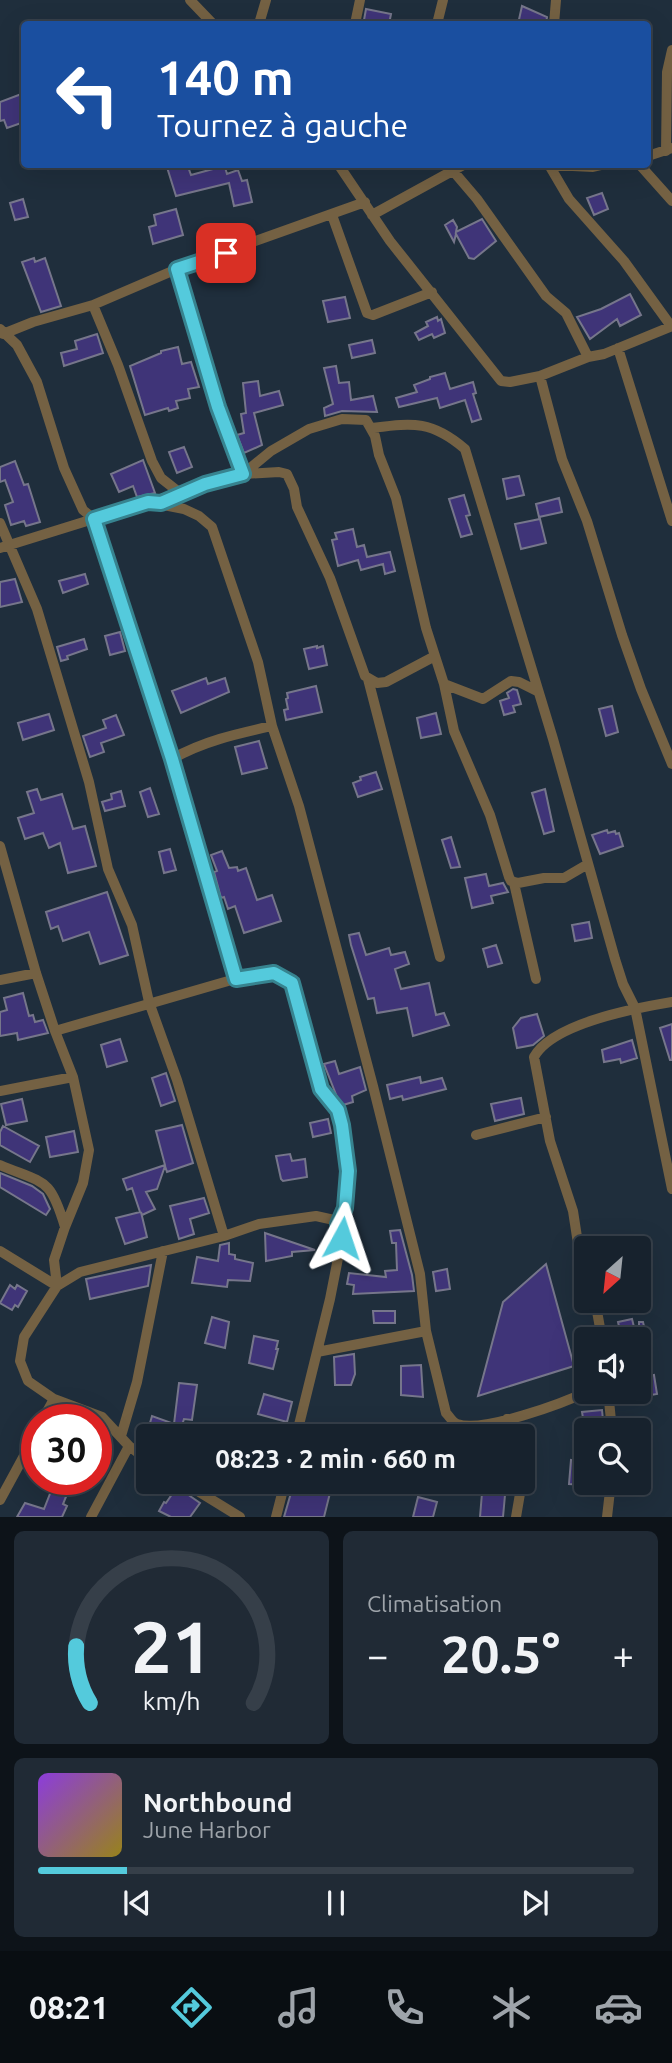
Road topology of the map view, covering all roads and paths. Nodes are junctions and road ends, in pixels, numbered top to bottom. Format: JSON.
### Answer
{"nodes":[{"id":1,"x":190,"y":0,"type":"edge"},
{"id":2,"x":266,"y":0,"type":"edge"},
{"id":3,"x":360,"y":0,"type":"edge"},
{"id":4,"x":443,"y":0,"type":"edge"},
{"id":5,"x":556,"y":0,"type":"edge"},
{"id":6,"x":211,"y":21,"type":"edge"},
{"id":7,"x":260,"y":21,"type":"edge"},
{"id":8,"x":356,"y":21,"type":"edge"},
{"id":9,"x":438,"y":21,"type":"edge"},
{"id":10,"x":554,"y":21,"type":"edge"},
{"id":11,"x":672,"y":50,"type":"edge"},
{"id":12,"x":669,"y":149,"type":"edge"},
{"id":13,"x":651,"y":155,"type":"edge"},
{"id":14,"x":341,"y":168,"type":"edge"},
{"id":15,"x":460,"y":168,"type":"edge"},
{"id":16,"x":551,"y":168,"type":"edge"},
{"id":17,"x":643,"y":168,"type":"edge"},
{"id":18,"x":454,"y":172,"type":"junction"},
{"id":19,"x":672,"y":201,"type":"edge"},
{"id":20,"x":365,"y":202,"type":"junction"},
{"id":21,"x":332,"y":215,"type":"junction"},
{"id":22,"x":372,"y":215,"type":"junction"},
{"id":23,"x":177,"y":269,"type":"junction"},
{"id":24,"x":432,"y":292,"type":"junction"},
{"id":25,"x":93,"y":305,"type":"junction"},
{"id":26,"x":671,"y":326,"type":"edge"},
{"id":27,"x":1,"y":332,"type":"edge"},
{"id":28,"x":618,"y":348,"type":"junction"},
{"id":29,"x":588,"y":357,"type":"junction"},
{"id":30,"x":540,"y":376,"type":"junction"},
{"id":31,"x":372,"y":428,"type":"junction"},
{"id":32,"x":243,"y":474,"type":"junction"},
{"id":33,"x":180,"y":493,"type":"junction"},
{"id":34,"x":161,"y":503,"type":"junction"},
{"id":35,"x":94,"y":519,"type":"junction"},
{"id":36,"x":672,"y":521,"type":"edge"},
{"id":37,"x":0,"y":523,"type":"edge"},
{"id":38,"x":5,"y":546,"type":"edge"},
{"id":39,"x":435,"y":656,"type":"junction"},
{"id":40,"x":368,"y":679,"type":"junction"},
{"id":41,"x":444,"y":684,"type":"junction"},
{"id":42,"x":537,"y":691,"type":"junction"},
{"id":43,"x":272,"y":726,"type":"junction"},
{"id":44,"x":172,"y":759,"type":"junction"},
{"id":45,"x":672,"y":764,"type":"edge"},
{"id":46,"x":0,"y":846,"type":"edge"},
{"id":47,"x":588,"y":864,"type":"junction"},
{"id":48,"x":514,"y":883,"type":"junction"},
{"id":49,"x":440,"y":957,"type":"dead end"},
{"id":50,"x":36,"y":973,"type":"junction"},
{"id":51,"x":236,"y":979,"type":"junction"},
{"id":52,"x":536,"y":979,"type":"dead end"},
{"id":53,"x":0,"y":980,"type":"edge"},
{"id":54,"x":672,"y":1002,"type":"edge"},
{"id":55,"x":149,"y":1003,"type":"junction"},
{"id":56,"x":635,"y":1008,"type":"junction"},
{"id":57,"x":55,"y":1031,"type":"junction"},
{"id":58,"x":73,"y":1077,"type":"junction"},
{"id":59,"x":0,"y":1091,"type":"edge"},
{"id":60,"x":546,"y":1117,"type":"junction"},
{"id":61,"x":476,"y":1135,"type":"dead end"},
{"id":62,"x":0,"y":1164,"type":"edge"},
{"id":63,"x":672,"y":1189,"type":"edge"},
{"id":64,"x":338,"y":1224,"type":"junction"},
{"id":65,"x":65,"y":1227,"type":"junction"},
{"id":66,"x":224,"y":1236,"type":"junction"},
{"id":67,"x":577,"y":1236,"type":"edge"},
{"id":68,"x":0,"y":1251,"type":"edge"},
{"id":69,"x":163,"y":1251,"type":"junction"},
{"id":70,"x":57,"y":1286,"type":"junction"},
{"id":71,"x":426,"y":1331,"type":"junction"},
{"id":72,"x":317,"y":1352,"type":"junction"},
{"id":73,"x":574,"y":1398,"type":"edge"},
{"id":74,"x":54,"y":1399,"type":"junction"},
{"id":75,"x":51,"y":1404,"type":"edge"},
{"id":76,"x":507,"y":1419,"type":"junction"},
{"id":77,"x":299,"y":1424,"type":"edge"},
{"id":78,"x":508,"y":1424,"type":"edge"},
{"id":79,"x":121,"y":1436,"type":"junction"},
{"id":80,"x":129,"y":1446,"type":"junction"},
{"id":81,"x":136,"y":1451,"type":"edge"},
{"id":82,"x":21,"y":1461,"type":"edge"},
{"id":83,"x":203,"y":1494,"type":"edge"},
{"id":84,"x":282,"y":1494,"type":"edge"},
{"id":85,"x":521,"y":1494,"type":"edge"},
{"id":86,"x":610,"y":1495,"type":"edge"},
{"id":87,"x":0,"y":1500,"type":"edge"},
{"id":88,"x":91,"y":1517,"type":"edge"},
{"id":89,"x":240,"y":1517,"type":"edge"},
{"id":90,"x":276,"y":1517,"type":"edge"},
{"id":91,"x":516,"y":1517,"type":"edge"},
{"id":92,"x":607,"y":1517,"type":"edge"}],
"edges":[{"from":1,"to":6,"type":"street"},
{"from":2,"to":7,"type":"street"},
{"from":3,"to":8,"type":"street"},
{"from":4,"to":9,"type":"street"},
{"from":5,"to":10,"type":"street"},
{"from":11,"to":12,"type":"street"},
{"from":12,"to":13,"type":"street"},
{"from":14,"to":20,"type":"street"},
{"from":15,"to":18,"type":"street"},
{"from":16,"to":26,"type":"street"},
{"from":17,"to":19,"type":"street"},
{"from":18,"to":22,"type":"street"},
{"from":18,"to":29,"type":"street"},
{"from":20,"to":21,"type":"street"},
{"from":20,"to":22,"type":"street"},
{"from":21,"to":23,"type":"street"},
{"from":21,"to":24,"type":"street"},
{"from":22,"to":24,"type":"street"},
{"from":23,"to":25,"type":"street"},
{"from":23,"to":32,"type":"street"},
{"from":24,"to":30,"type":"street"},
{"from":25,"to":27,"type":"street"},
{"from":25,"to":33,"type":"street"},
{"from":26,"to":28,"type":"street"},
{"from":27,"to":35,"type":"street"},
{"from":28,"to":29,"type":"street"},
{"from":28,"to":36,"type":"street"},
{"from":29,"to":30,"type":"street"},
{"from":30,"to":45,"type":"street"},
{"from":31,"to":32,"type":"street"},
{"from":31,"to":39,"type":"street"},
{"from":31,"to":42,"type":"street"},
{"from":32,"to":33,"type":"street"},
{"from":32,"to":40,"type":"street"},
{"from":33,"to":34,"type":"street"},
{"from":34,"to":35,"type":"street"},
{"from":34,"to":43,"type":"street"},
{"from":35,"to":38,"type":"street"},
{"from":35,"to":44,"type":"street"},
{"from":37,"to":38,"type":"street"},
{"from":38,"to":55,"type":"street"},
{"from":39,"to":40,"type":"street"},
{"from":39,"to":41,"type":"street"},
{"from":40,"to":49,"type":"street"},
{"from":41,"to":42,"type":"street"},
{"from":41,"to":48,"type":"street"},
{"from":42,"to":47,"type":"street"},
{"from":43,"to":44,"type":"street"},
{"from":43,"to":71,"type":"street"},
{"from":44,"to":51,"type":"street"},
{"from":46,"to":50,"type":"street"},
{"from":47,"to":48,"type":"street"},
{"from":47,"to":56,"type":"street"},
{"from":48,"to":52,"type":"street"},
{"from":50,"to":53,"type":"street"},
{"from":50,"to":57,"type":"street"},
{"from":51,"to":55,"type":"street"},
{"from":51,"to":64,"type":"street"},
{"from":54,"to":56,"type":"street"},
{"from":55,"to":57,"type":"street"},
{"from":55,"to":66,"type":"street"},
{"from":56,"to":60,"type":"street"},
{"from":56,"to":63,"type":"street"},
{"from":57,"to":58,"type":"street"},
{"from":58,"to":59,"type":"street"},
{"from":58,"to":65,"type":"street"},
{"from":60,"to":61,"type":"street"},
{"from":60,"to":67,"type":"street"},
{"from":62,"to":65,"type":"street"},
{"from":64,"to":66,"type":"street"},
{"from":64,"to":72,"type":"street"},
{"from":65,"to":70,"type":"street"},
{"from":66,"to":69,"type":"street"},
{"from":68,"to":70,"type":"street"},
{"from":69,"to":70,"type":"street"},
{"from":69,"to":79,"type":"street"},
{"from":70,"to":74,"type":"street"},
{"from":71,"to":72,"type":"street"},
{"from":71,"to":76,"type":"street"},
{"from":72,"to":77,"type":"street"},
{"from":73,"to":76,"type":"street"},
{"from":74,"to":75,"type":"street"},
{"from":74,"to":79,"type":"street"},
{"from":76,"to":78,"type":"street"},
{"from":79,"to":80,"type":"street"},
{"from":80,"to":81,"type":"street"},
{"from":80,"to":88,"type":"street"},
{"from":82,"to":87,"type":"street"},
{"from":83,"to":89,"type":"street"},
{"from":84,"to":90,"type":"street"},
{"from":85,"to":91,"type":"street"},
{"from":86,"to":92,"type":"street"}]}
